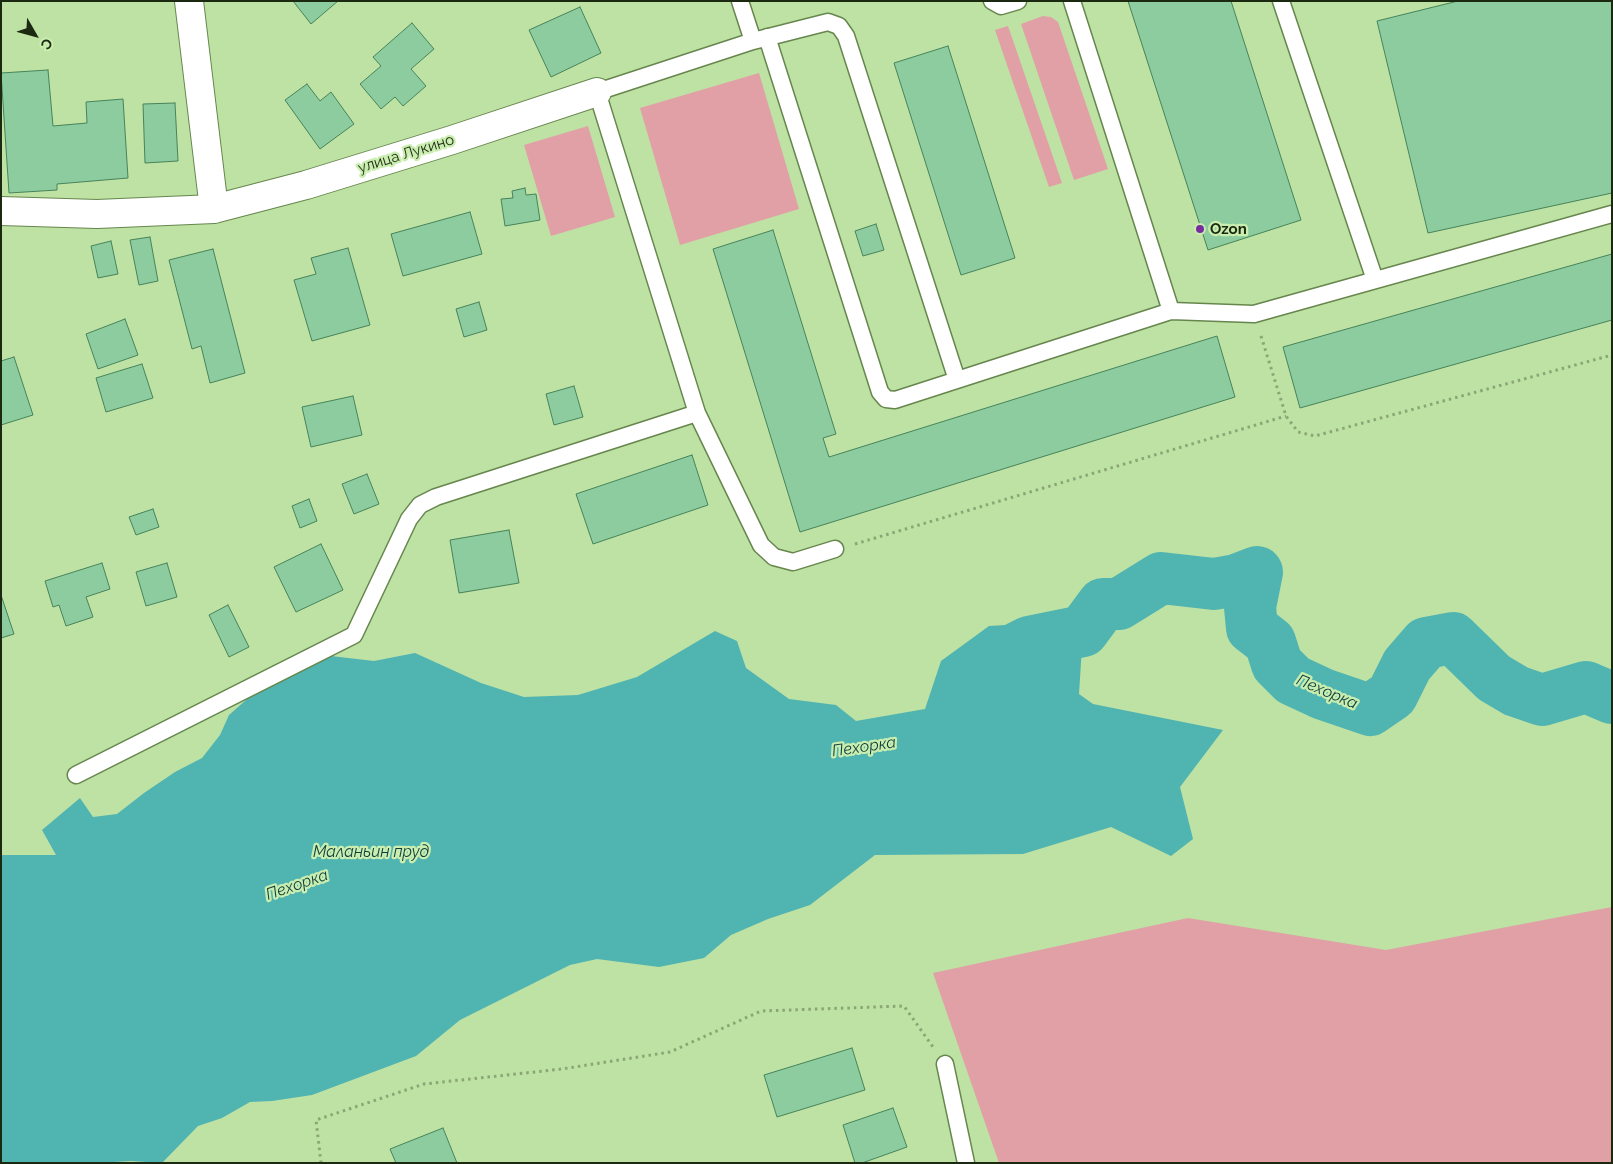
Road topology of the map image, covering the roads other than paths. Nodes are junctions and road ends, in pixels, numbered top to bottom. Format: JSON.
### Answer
{"nodes":[{"id":1,"x":189,"y":1,"type":"edge"},
{"id":2,"x":740,"y":1,"type":"edge"},
{"id":3,"x":992,"y":1,"type":"edge"},
{"id":4,"x":1018,"y":1,"type":"edge"},
{"id":5,"x":1072,"y":1,"type":"edge"},
{"id":6,"x":1281,"y":1,"type":"edge"},
{"id":7,"x":760,"y":39,"type":"junction"},
{"id":8,"x":597,"y":92,"type":"junction"},
{"id":9,"x":214,"y":208,"type":"junction"},
{"id":10,"x":1,"y":211,"type":"edge"},
{"id":11,"x":1612,"y":214,"type":"edge"},
{"id":12,"x":1375,"y":280,"type":"junction"},
{"id":13,"x":1171,"y":311,"type":"junction"},
{"id":14,"x":957,"y":380,"type":"junction"},
{"id":15,"x":697,"y":414,"type":"junction"},
{"id":16,"x":835,"y":549,"type":"road end"},
{"id":17,"x":76,"y":775,"type":"dead end"},
{"id":18,"x":945,"y":1064,"type":"road end"},
{"id":19,"x":966,"y":1163,"type":"edge"}],
"edges":[{"from":1,"to":9,"type":"street"},
{"from":2,"to":7,"type":"lane"},
{"from":3,"to":4,"type":"lane"},
{"from":5,"to":13,"type":"lane"},
{"from":6,"to":12,"type":"lane"},
{"from":7,"to":8,"type":"lane"},
{"from":7,"to":14,"type":"lane"},
{"from":7,"to":14,"type":"lane"},
{"from":8,"to":9,"type":"street","name":"улица Лукино"},
{"from":8,"to":15,"type":"lane"},
{"from":9,"to":10,"type":"street","name":"улица Лукино"},
{"from":11,"to":12,"type":"lane"},
{"from":12,"to":13,"type":"lane"},
{"from":13,"to":14,"type":"lane"},
{"from":15,"to":16,"type":"lane"},
{"from":15,"to":17,"type":"lane"},
{"from":18,"to":19,"type":"lane"}]}
